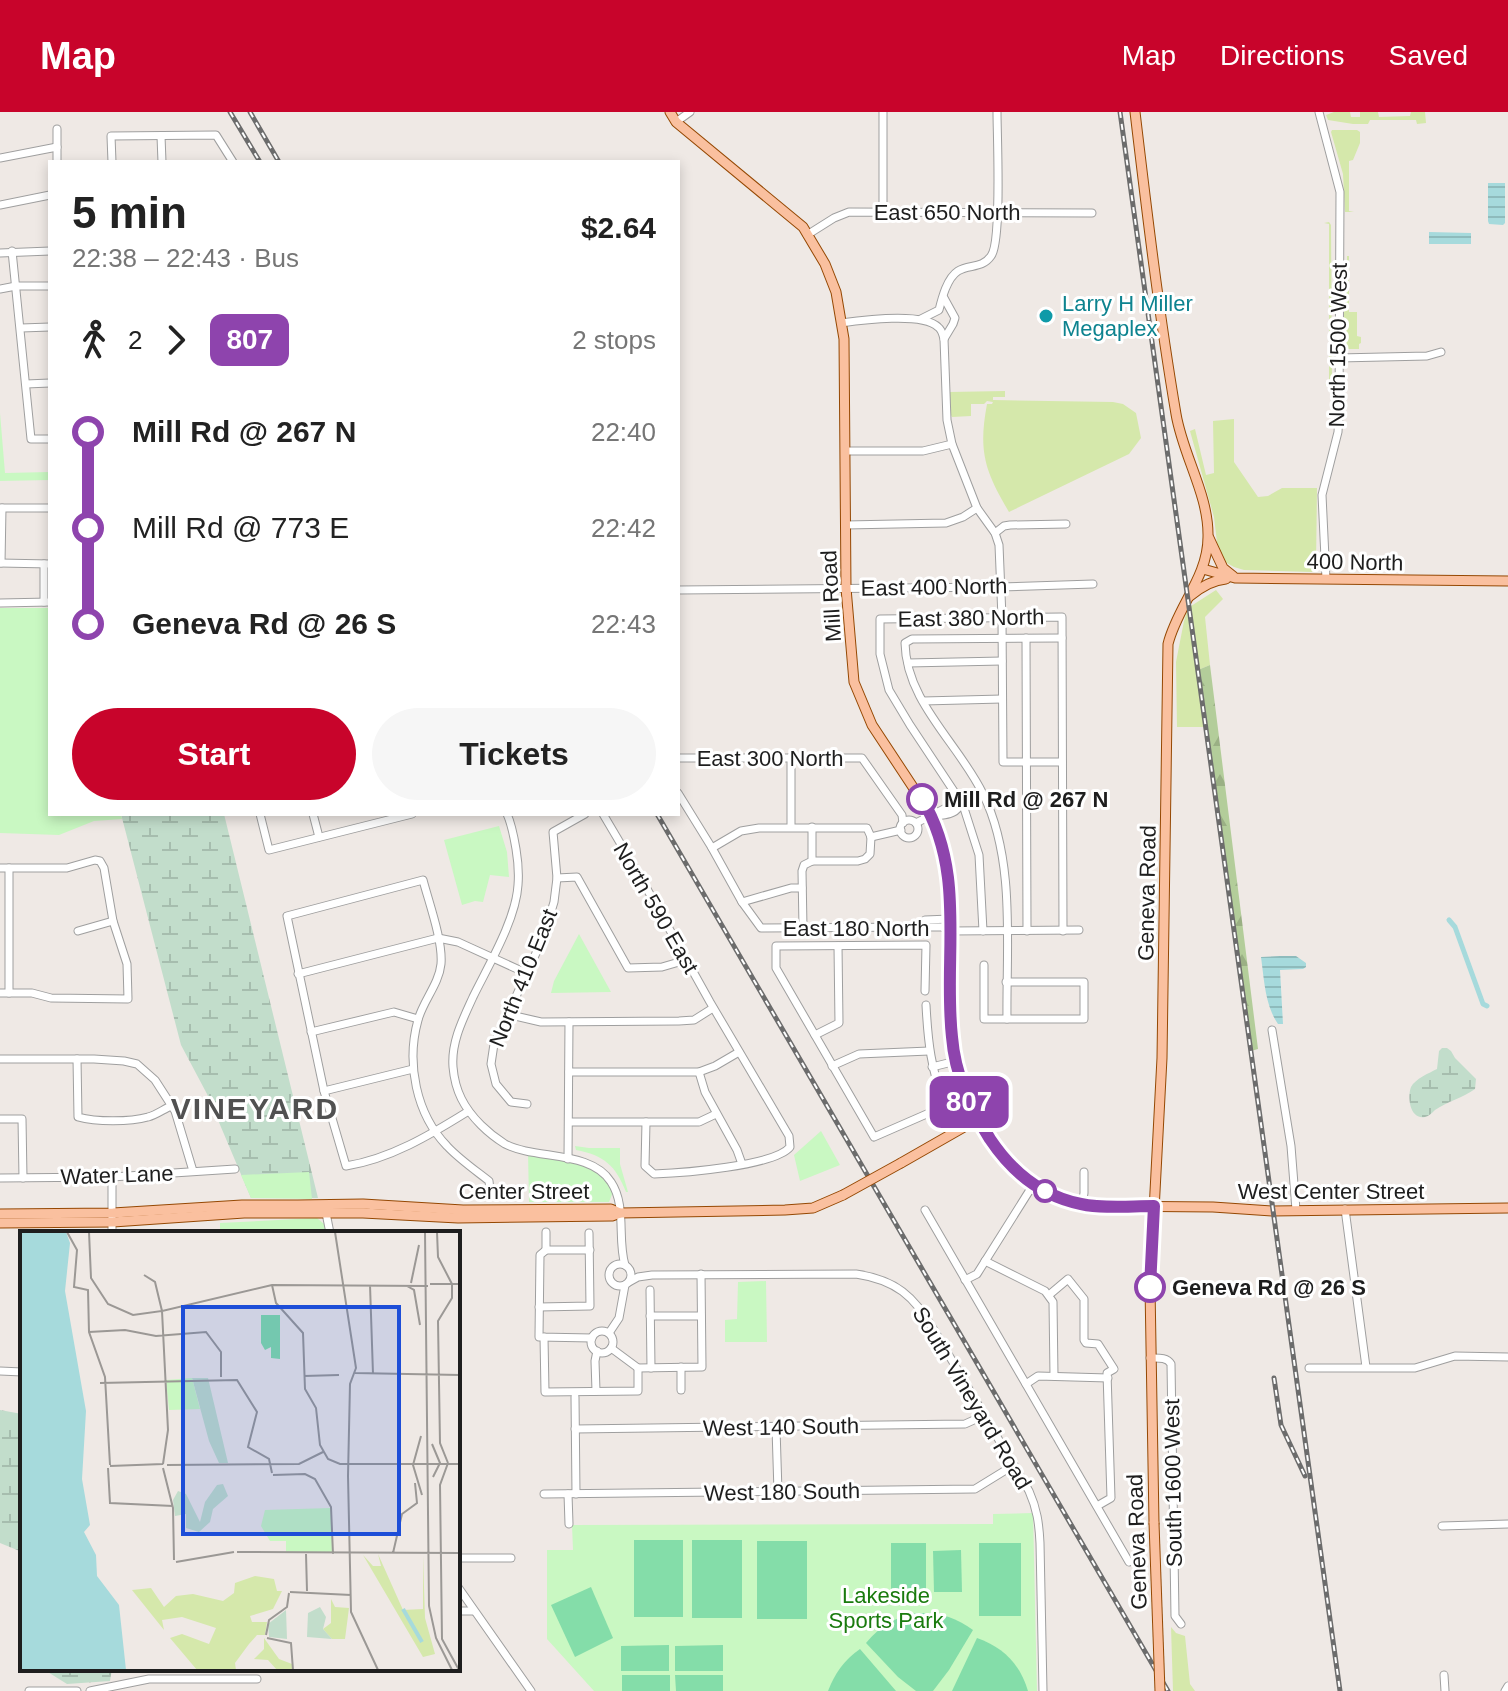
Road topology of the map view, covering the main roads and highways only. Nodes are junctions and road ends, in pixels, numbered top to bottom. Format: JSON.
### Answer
{"nodes":[{"id":1,"x":670,"y":112,"type":"edge"},
{"id":2,"x":1135,"y":112,"type":"edge"},
{"id":3,"x":1208,"y":536,"type":"junction"},
{"id":4,"x":1203,"y":569,"type":"junction"},
{"id":5,"x":1235,"y":578,"type":"junction"},
{"id":6,"x":1508,"y":581,"type":"edge"},
{"id":7,"x":1188,"y":598,"type":"junction"},
{"id":8,"x":978,"y":1119,"type":"junction"},
{"id":9,"x":1033,"y":1185,"type":"joint"},
{"id":10,"x":1154,"y":1206,"type":"junction"},
{"id":11,"x":425,"y":1208,"type":"junction"},
{"id":12,"x":1508,"y":1208,"type":"edge"},
{"id":13,"x":325,"y":1209,"type":"junction"},
{"id":14,"x":0,"y":1214,"type":"edge"},
{"id":15,"x":392,"y":1214,"type":"junction"},
{"id":16,"x":455,"y":1214,"type":"junction"},
{"id":17,"x":113,"y":1222,"type":"edge"},
{"id":18,"x":0,"y":1223,"type":"edge"},
{"id":19,"x":1160,"y":1691,"type":"edge"}],
"edges":[{"from":1,"to":8,"type":"main road","name":"Mill Road"},
{"from":2,"to":3,"type":"main road","name":"Geneva Road"},
{"from":3,"to":4,"type":"main road","name":"Geneva Road"},
{"from":3,"to":5,"type":"main road"},
{"from":4,"to":5,"type":"main road","name":"400 North"},
{"from":4,"to":7,"type":"main road","name":"Geneva Road"},
{"from":5,"to":6,"type":"main road","name":"400 North"},
{"from":5,"to":7,"type":"main road"},
{"from":7,"to":10,"type":"main road","name":"Geneva Road"},
{"from":8,"to":9,"type":"main road","name":"Mill Road"},
{"from":8,"to":16,"type":"main road","name":"Center Street","bridge":true},
{"from":9,"to":10,"type":"main road","name":"West Center Street"},
{"from":10,"to":12,"type":"main road","name":"West Center Street"},
{"from":10,"to":19,"type":"main road","name":"Geneva Road","bridge":true},
{"from":11,"to":13,"type":"main road","name":"Center Street"},
{"from":11,"to":15,"type":"main road"},
{"from":11,"to":16,"type":"main road","name":"Center Street"},
{"from":13,"to":15,"type":"main road","name":"Center Street"},
{"from":13,"to":17,"type":"main road","name":"Center Street"},
{"from":14,"to":17,"type":"main road","name":"Center Street"},
{"from":15,"to":16,"type":"main road","name":"Center Street"},
{"from":17,"to":18,"type":"main road","name":"Center Street"}]}
